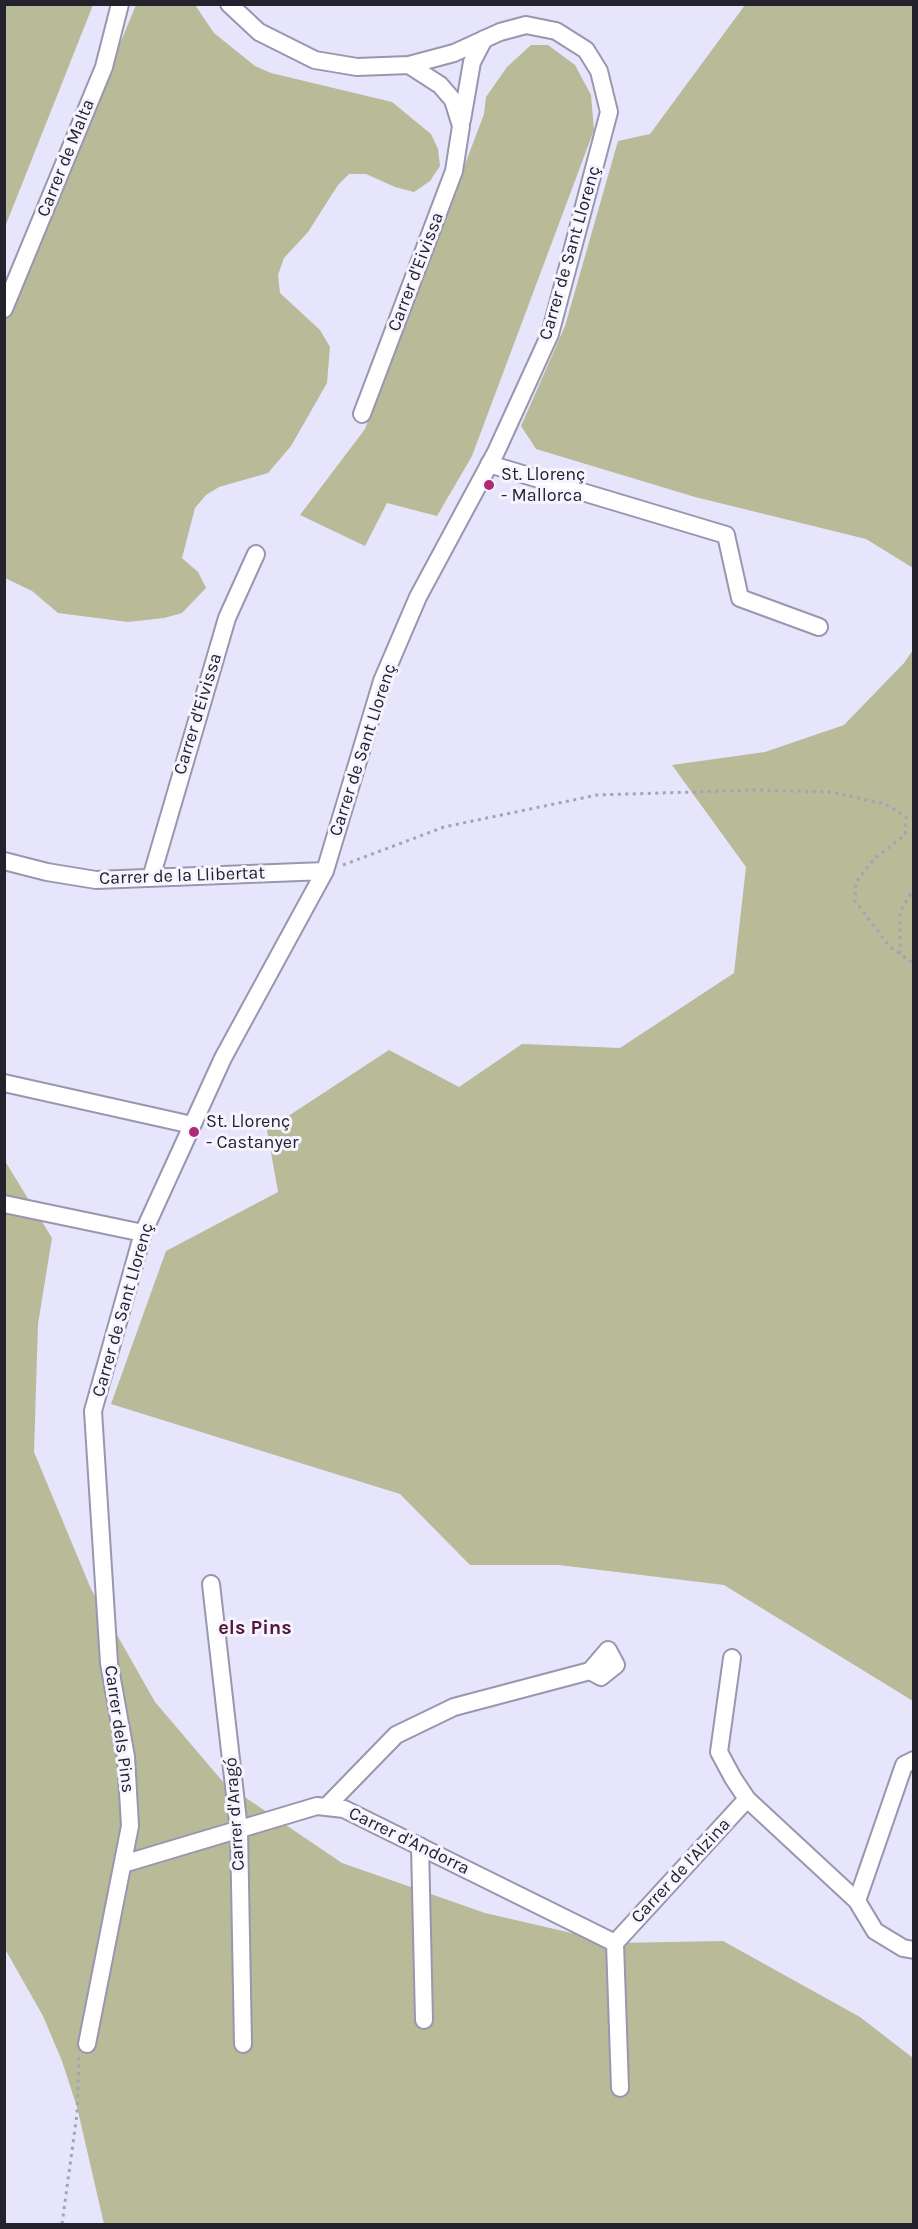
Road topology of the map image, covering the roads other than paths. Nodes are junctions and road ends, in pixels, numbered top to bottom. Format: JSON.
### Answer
{"nodes":[{"id":1,"x":120,"y":4,"type":"edge"},
{"id":2,"x":229,"y":4,"type":"edge"},
{"id":3,"x":484,"y":39,"type":"junction"},
{"id":4,"x":409,"y":66,"type":"junction"},
{"id":5,"x":461,"y":126,"type":"junction"},
{"id":6,"x":4,"y":309,"type":"edge"},
{"id":7,"x":362,"y":414,"type":"dead end"},
{"id":8,"x":489,"y":464,"type":"junction"},
{"id":9,"x":256,"y":554,"type":"dead end"},
{"id":10,"x":819,"y":627,"type":"dead end"},
{"id":11,"x":4,"y":861,"type":"edge"},
{"id":12,"x":325,"y":871,"type":"junction"},
{"id":13,"x":151,"y":878,"type":"junction"},
{"id":14,"x":4,"y":1083,"type":"edge"},
{"id":15,"x":192,"y":1125,"type":"junction"},
{"id":16,"x":4,"y":1204,"type":"edge"},
{"id":17,"x":143,"y":1233,"type":"junction"},
{"id":18,"x":93,"y":1411,"type":"joint"},
{"id":19,"x":211,"y":1584,"type":"dead end"},
{"id":20,"x":732,"y":1658,"type":"dead end"},
{"id":21,"x":590,"y":1671,"type":"dead end"},
{"id":22,"x":914,"y":1760,"type":"edge"},
{"id":23,"x":747,"y":1799,"type":"junction"},
{"id":24,"x":326,"y":1808,"type":"junction"},
{"id":25,"x":239,"y":1830,"type":"junction"},
{"id":26,"x":420,"y":1846,"type":"junction"},
{"id":27,"x":123,"y":1864,"type":"junction"},
{"id":28,"x":857,"y":1901,"type":"junction"},
{"id":29,"x":615,"y":1943,"type":"junction"},
{"id":30,"x":914,"y":1950,"type":"edge"},
{"id":31,"x":424,"y":2020,"type":"dead end"},
{"id":32,"x":243,"y":2044,"type":"dead end"},
{"id":33,"x":83,"y":2049,"type":"road end"},
{"id":34,"x":620,"y":2088,"type":"dead end"}],
"edges":[{"from":1,"to":6,"type":"street","name":"Carrer de Malta"},
{"from":2,"to":4,"type":"street","name":"Carrer de Sant Llorenç"},
{"from":3,"to":4,"type":"street","name":"Carrer de Sant Llorenç"},
{"from":3,"to":5,"type":"street","name":"Carrer d'Eivissa"},
{"from":3,"to":8,"type":"street","name":"Carrer de Sant Llorenç"},
{"from":4,"to":5,"type":"street","name":"Carrer d'Eivissa"},
{"from":5,"to":7,"type":"street","name":"Carrer d'Eivissa"},
{"from":8,"to":10,"type":"street"},
{"from":8,"to":12,"type":"street","name":"Carrer de Sant Llorenç"},
{"from":9,"to":13,"type":"street","name":"Carrer d'Eivissa"},
{"from":11,"to":13,"type":"street","name":"Carrer de la Llibertat"},
{"from":12,"to":13,"type":"street","name":"Carrer de la Llibertat"},
{"from":12,"to":15,"type":"street","name":"Carrer de Sant Llorenç"},
{"from":14,"to":15,"type":"street"},
{"from":15,"to":17,"type":"street","name":"Carrer de Sant Llorenç"},
{"from":16,"to":17,"type":"street"},
{"from":17,"to":18,"type":"street","name":"Carrer de Sant Llorenç"},
{"from":18,"to":27,"type":"street","name":"Carrer dels Pins"},
{"from":19,"to":25,"type":"street","name":"Carrer d'Aragó"},
{"from":20,"to":23,"type":"street"},
{"from":21,"to":24,"type":"street"},
{"from":22,"to":28,"type":"street"},
{"from":23,"to":28,"type":"street"},
{"from":23,"to":29,"type":"street","name":"Carrer de l'Alzina"},
{"from":24,"to":25,"type":"street","name":"Carrer d'Andorra"},
{"from":24,"to":26,"type":"street","name":"Carrer d'Andorra"},
{"from":25,"to":27,"type":"street","name":"Carrer d'Andorra"},
{"from":25,"to":32,"type":"street","name":"Carrer d'Aragó"},
{"from":26,"to":29,"type":"street","name":"Carrer d'Andorra"},
{"from":26,"to":31,"type":"street"},
{"from":27,"to":33,"type":"street","name":"Carrer dels Pins"},
{"from":28,"to":30,"type":"street"},
{"from":29,"to":34,"type":"street"}]}
